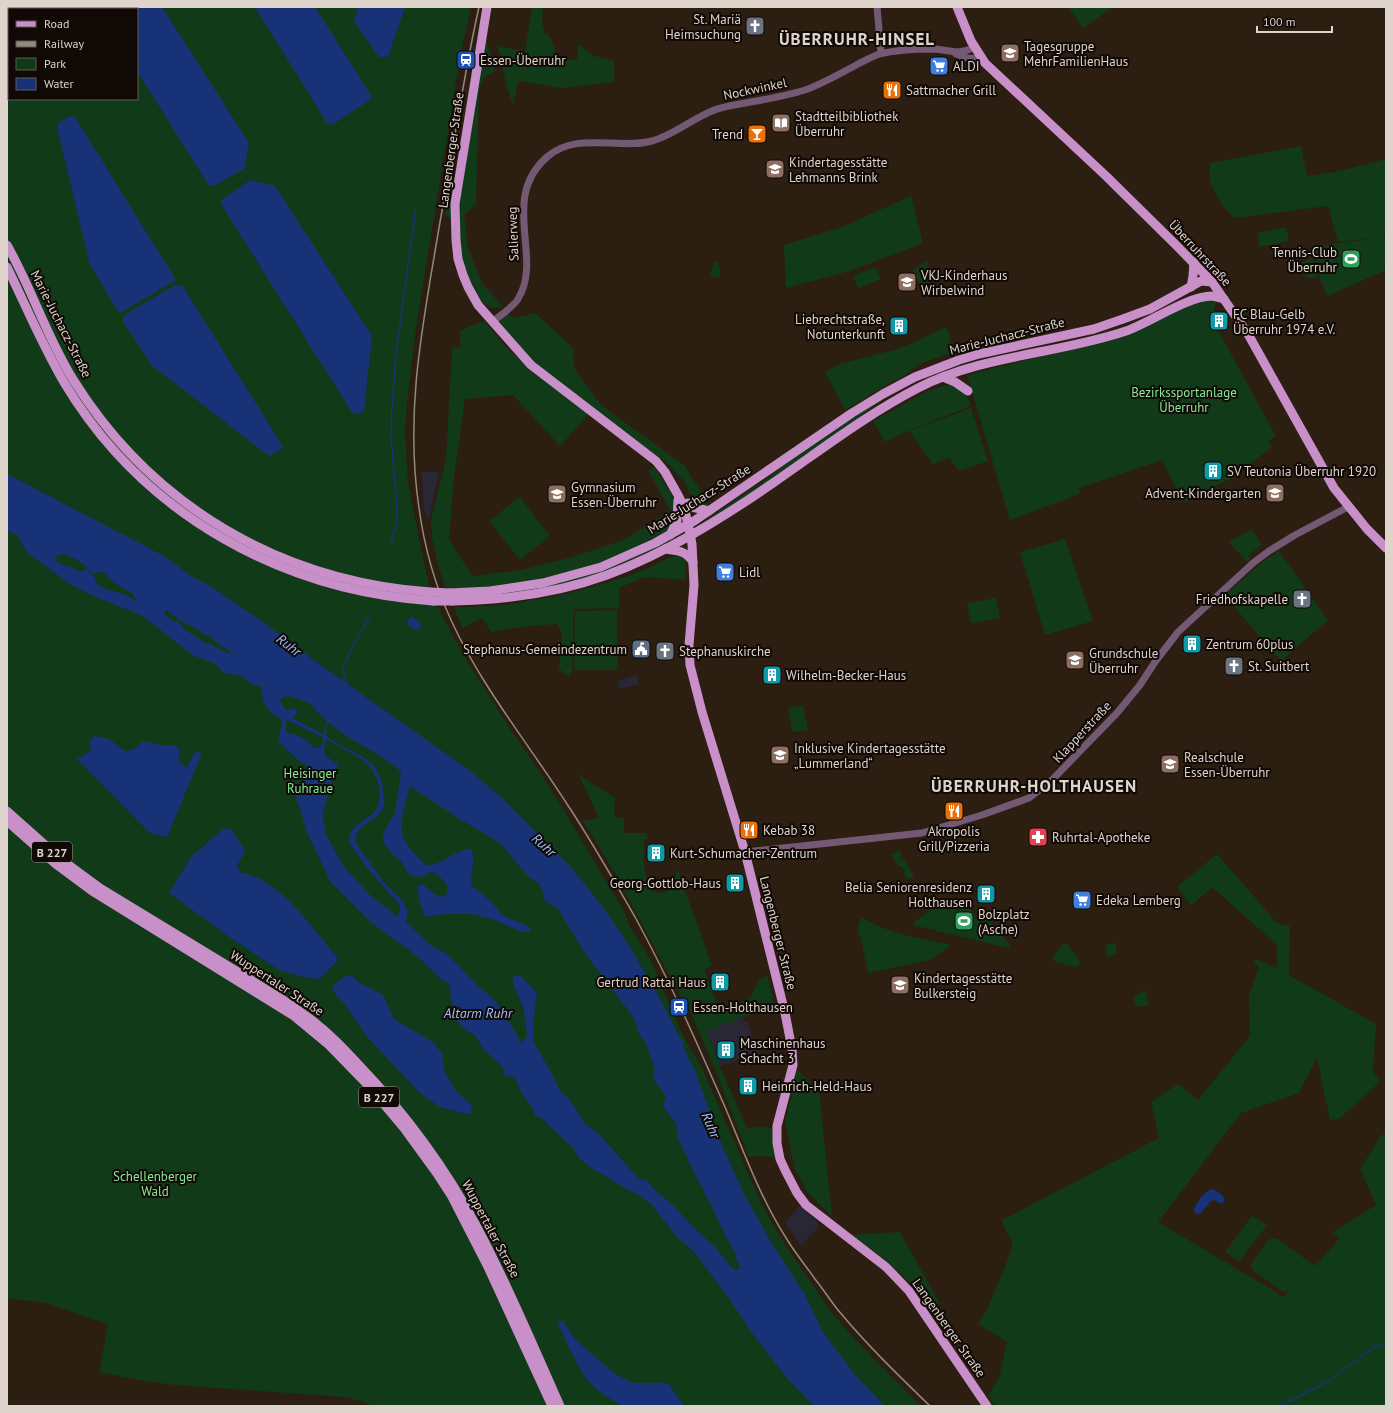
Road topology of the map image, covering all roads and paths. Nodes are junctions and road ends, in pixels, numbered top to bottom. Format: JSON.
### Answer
{"nodes":[{"id":1,"x":487,"y":7,"type":"edge"},
{"id":2,"x":877,"y":7,"type":"edge"},
{"id":3,"x":957,"y":7,"type":"edge"},
{"id":4,"x":974,"y":47,"type":"junction"},
{"id":5,"x":953,"y":52,"type":"junction"},
{"id":6,"x":881,"y":54,"type":"junction"},
{"id":7,"x":982,"y":59,"type":"junction"},
{"id":8,"x":562,"y":147,"type":"joint"},
{"id":9,"x":7,"y":245,"type":"edge"},
{"id":10,"x":1194,"y":262,"type":"junction"},
{"id":11,"x":7,"y":267,"type":"edge"},
{"id":12,"x":1212,"y":282,"type":"junction"},
{"id":13,"x":1191,"y":287,"type":"junction"},
{"id":14,"x":1197,"y":299,"type":"junction"},
{"id":15,"x":1224,"y":299,"type":"junction"},
{"id":16,"x":492,"y":322,"type":"junction"},
{"id":17,"x":943,"y":377,"type":"junction"},
{"id":18,"x":968,"y":391,"type":"dead end"},
{"id":19,"x":665,"y":472,"type":"junction"},
{"id":20,"x":678,"y":495,"type":"junction"},
{"id":21,"x":688,"y":502,"type":"junction"},
{"id":22,"x":1348,"y":507,"type":"junction"},
{"id":23,"x":709,"y":511,"type":"junction"},
{"id":24,"x":691,"y":522,"type":"junction"},
{"id":25,"x":693,"y":533,"type":"junction"},
{"id":26,"x":670,"y":535,"type":"junction"},
{"id":27,"x":1386,"y":548,"type":"edge"},
{"id":28,"x":665,"y":549,"type":"junction"},
{"id":29,"x":692,"y":562,"type":"junction"},
{"id":30,"x":694,"y":585,"type":"junction"},
{"id":31,"x":432,"y":596,"type":"junction"},
{"id":32,"x":451,"y":597,"type":"junction"},
{"id":33,"x":7,"y":811,"type":"edge"},
{"id":34,"x":7,"y":821,"type":"edge"},
{"id":35,"x":744,"y":852,"type":"junction"},
{"id":36,"x":552,"y":1406,"type":"edge"},
{"id":37,"x":560,"y":1406,"type":"edge"},
{"id":38,"x":987,"y":1406,"type":"edge"}],
"edges":[{"from":1,"to":16,"type":"main road","name":"Langenberger Straße"},
{"from":2,"to":6,"type":"street"},
{"from":3,"to":4,"type":"main road","name":"Überruhrstraße"},
{"from":4,"to":5,"type":"street","name":"Nockwinkel"},
{"from":4,"to":7,"type":"main road","name":"Überruhrstraße"},
{"from":5,"to":6,"type":"street","name":"Nockwinkel"},
{"from":5,"to":7,"type":"street","name":"Nockwinkel"},
{"from":6,"to":8,"type":"street","name":"Nockwinkel"},
{"from":7,"to":10,"type":"main road","name":"Überruhrstraße"},
{"from":8,"to":16,"type":"street","name":"Salierweg"},
{"from":9,"to":31,"type":"main road","name":"Marie-Juchacz-Straße"},
{"from":10,"to":12,"type":"main road","name":"Überruhrstraße"},
{"from":10,"to":13,"type":"main road"},
{"from":11,"to":31,"type":"main road","name":"Marie-Juchacz-Straße"},
{"from":12,"to":13,"type":"main road","name":"Marie-Juchacz-Straße"},
{"from":12,"to":14,"type":"main road","name":"Marie-Juchacz-Straße"},
{"from":12,"to":15,"type":"main road","name":"Überruhrstraße"},
{"from":13,"to":23,"type":"main road","name":"Marie-Juchacz-Straße"},
{"from":14,"to":15,"type":"main road","name":"Marie-Juchacz-Straße"},
{"from":14,"to":17,"type":"main road","name":"Marie-Juchacz-Straße"},
{"from":15,"to":22,"type":"main road","name":"Überruhrstraße"},
{"from":16,"to":19,"type":"main road","name":"Langenberger Straße"},
{"from":17,"to":18,"type":"main road"},
{"from":17,"to":25,"type":"main road","name":"Marie-Juchacz-Straße"},
{"from":19,"to":20,"type":"main road","name":"Langenberger Straße"},
{"from":19,"to":21,"type":"main road","name":"Langenberger Straße"},
{"from":20,"to":24,"type":"main road","name":"Langenberger Straße"},
{"from":20,"to":26,"type":"main road"},
{"from":21,"to":23,"type":"main road"},
{"from":21,"to":24,"type":"main road","name":"Langenberger Straße"},
{"from":22,"to":27,"type":"main road","name":"Überruhrstraße"},
{"from":22,"to":35,"type":"street","name":"Klapperstraße"},
{"from":23,"to":24,"type":"main road","name":"Marie-Juchacz-Straße"},
{"from":24,"to":25,"type":"main road","name":"Langenberger Straße"},
{"from":24,"to":26,"type":"main road","name":"Marie-Juchacz-Straße"},
{"from":25,"to":28,"type":"main road","name":"Marie-Juchacz-Straße"},
{"from":25,"to":29,"type":"main road","name":"Langenberger Straße"},
{"from":25,"to":30,"type":"main road","name":"Langenberger Straße"},
{"from":26,"to":32,"type":"main road","name":"Marie-Juchacz-Straße"},
{"from":28,"to":29,"type":"main road"},
{"from":28,"to":32,"type":"main road","name":"Marie-Juchacz-Straße"},
{"from":29,"to":30,"type":"main road","name":"Langenberger Straße"},
{"from":30,"to":35,"type":"main road","name":"Langenberger Straße"},
{"from":31,"to":32,"type":"main road","name":"Marie-Juchacz-Straße","bridge":true},
{"from":33,"to":37,"type":"main road","name":"Wuppertaler Straße","number":"B 227"},
{"from":34,"to":36,"type":"main road","name":"Wuppertaler Straße","number":"B 227"},
{"from":35,"to":38,"type":"main road","name":"Langenberger Straße"}]}
